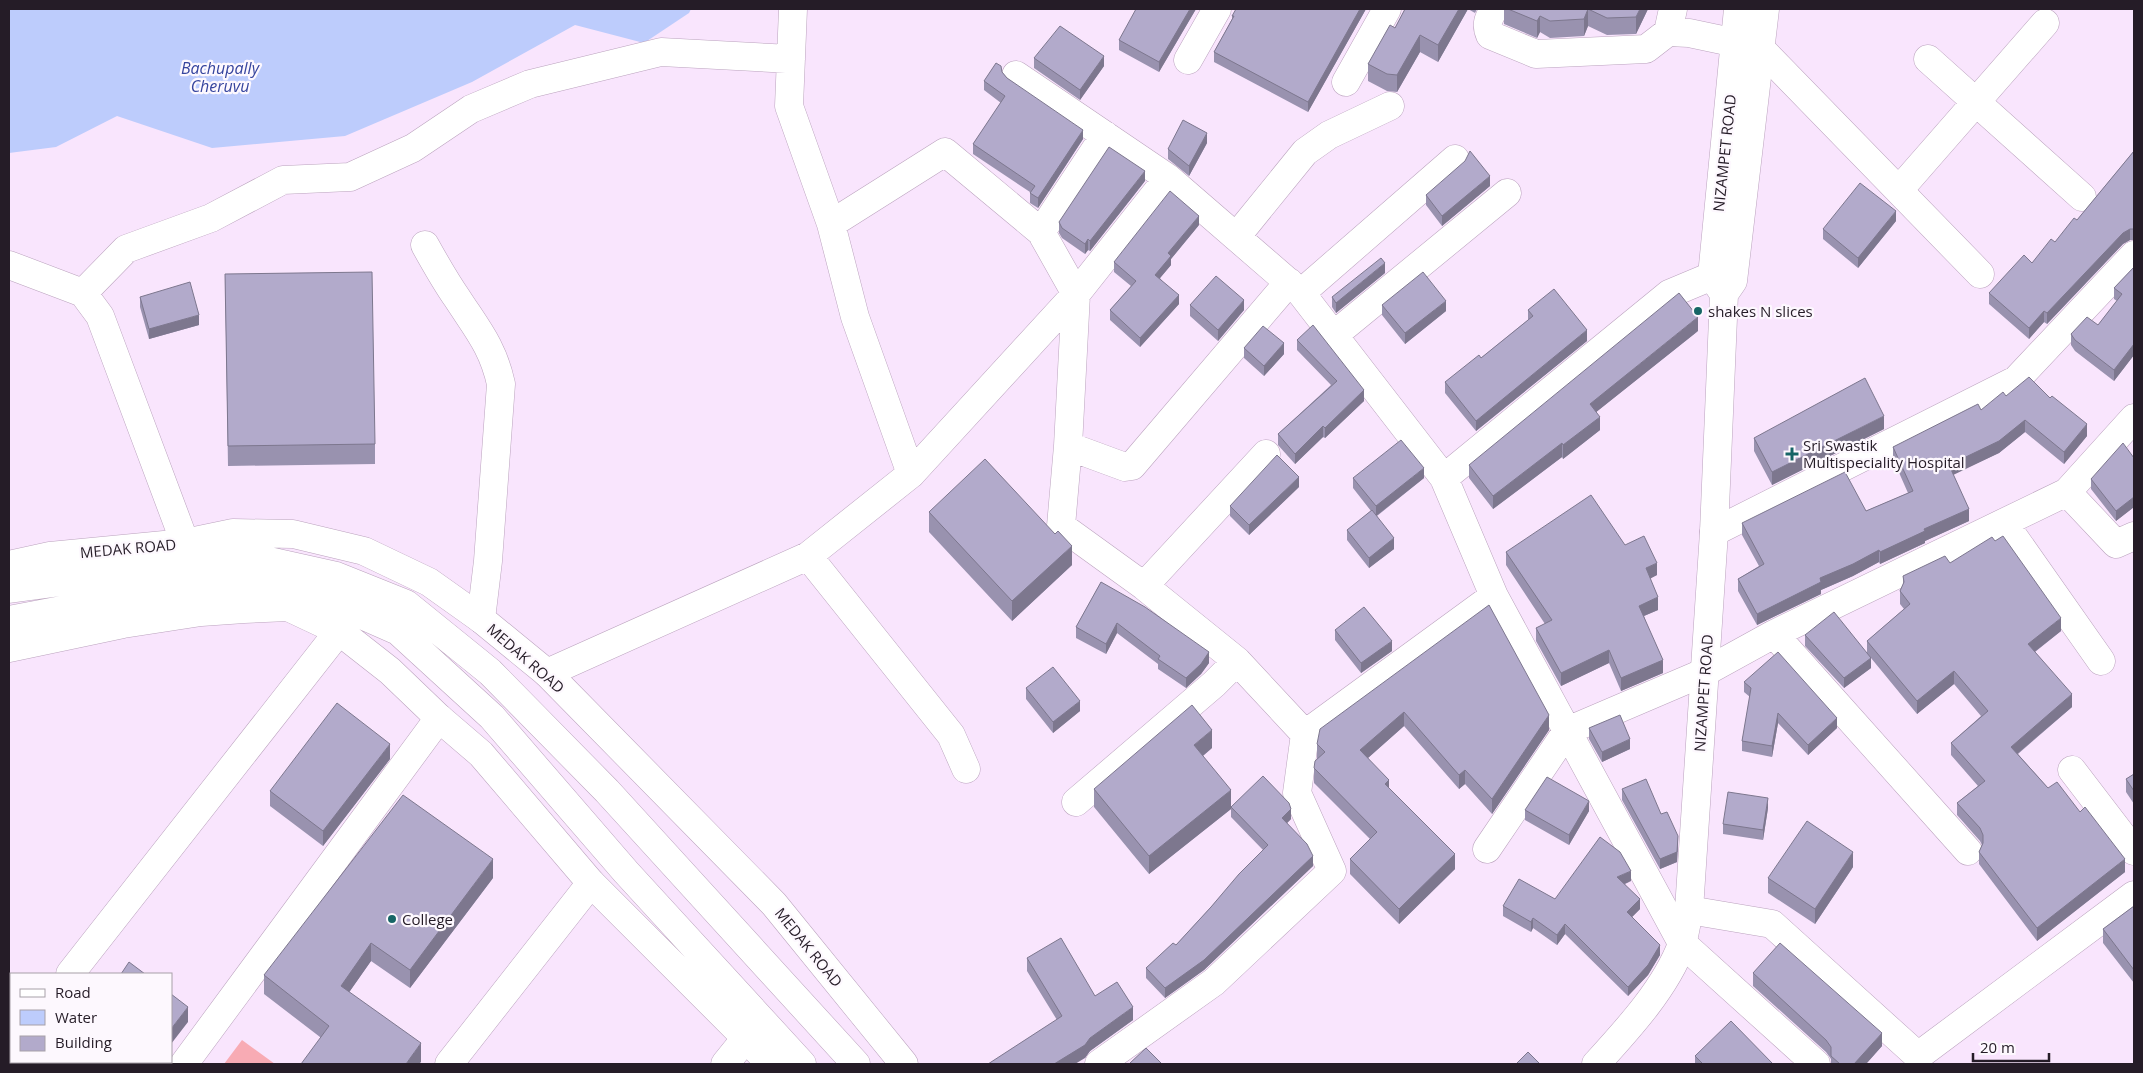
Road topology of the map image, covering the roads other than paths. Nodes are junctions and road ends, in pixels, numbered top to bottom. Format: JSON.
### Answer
{"nodes":[{"id":1,"x":793,"y":9,"type":"edge"},
{"id":2,"x":1216,"y":9,"type":"edge"},
{"id":3,"x":1387,"y":9,"type":"edge"},
{"id":4,"x":1494,"y":9,"type":"edge"},
{"id":5,"x":1738,"y":9,"type":"edge"},
{"id":6,"x":1765,"y":9,"type":"edge"},
{"id":7,"x":1671,"y":20,"type":"edge"},
{"id":8,"x":2045,"y":23,"type":"dead end"},
{"id":9,"x":1747,"y":45,"type":"junction"},
{"id":10,"x":791,"y":59,"type":"junction"},
{"id":11,"x":1928,"y":59,"type":"dead end"},
{"id":12,"x":1188,"y":60,"type":"dead end"},
{"id":13,"x":1016,"y":75,"type":"dead end"},
{"id":14,"x":1346,"y":82,"type":"dead end"},
{"id":15,"x":1976,"y":102,"type":"junction"},
{"id":16,"x":1390,"y":106,"type":"dead end"},
{"id":17,"x":1104,"y":135,"type":"junction"},
{"id":18,"x":1454,"y":159,"type":"dead end"},
{"id":19,"x":1168,"y":178,"type":"junction"},
{"id":20,"x":1899,"y":190,"type":"junction"},
{"id":21,"x":1506,"y":192,"type":"dead end"},
{"id":22,"x":2082,"y":197,"type":"dead end"},
{"id":23,"x":831,"y":224,"type":"junction"},
{"id":24,"x":1040,"y":232,"type":"junction"},
{"id":25,"x":1236,"y":237,"type":"junction"},
{"id":26,"x":425,"y":244,"type":"dead end"},
{"id":27,"x":2134,"y":255,"type":"edge"},
{"id":28,"x":9,"y":265,"type":"edge"},
{"id":29,"x":1980,"y":274,"type":"dead end"},
{"id":30,"x":1718,"y":285,"type":"junction"},
{"id":31,"x":1295,"y":288,"type":"junction"},
{"id":32,"x":84,"y":294,"type":"junction"},
{"id":33,"x":1076,"y":294,"type":"junction"},
{"id":34,"x":1334,"y":335,"type":"junction"},
{"id":35,"x":2134,"y":418,"type":"edge"},
{"id":36,"x":1068,"y":446,"type":"junction"},
{"id":37,"x":1266,"y":454,"type":"dead end"},
{"id":38,"x":911,"y":474,"type":"junction"},
{"id":39,"x":1444,"y":478,"type":"junction"},
{"id":40,"x":2067,"y":492,"type":"junction"},
{"id":41,"x":2004,"y":523,"type":"junction"},
{"id":42,"x":1714,"y":532,"type":"junction"},
{"id":43,"x":2134,"y":536,"type":"edge"},
{"id":44,"x":185,"y":543,"type":"junction"},
{"id":45,"x":808,"y":556,"type":"junction"},
{"id":46,"x":9,"y":565,"type":"edge"},
{"id":47,"x":1144,"y":586,"type":"junction"},
{"id":48,"x":9,"y":589,"type":"edge"},
{"id":49,"x":1494,"y":596,"type":"junction"},
{"id":50,"x":480,"y":619,"type":"junction"},
{"id":51,"x":9,"y":620,"type":"edge"},
{"id":52,"x":339,"y":631,"type":"junction"},
{"id":53,"x":1774,"y":634,"type":"junction"},
{"id":54,"x":9,"y":648,"type":"edge"},
{"id":55,"x":2101,"y":660,"type":"dead end"},
{"id":56,"x":1237,"y":661,"type":"junction"},
{"id":57,"x":1705,"y":672,"type":"junction"},
{"id":58,"x":547,"y":673,"type":"junction"},
{"id":59,"x":439,"y":718,"type":"junction"},
{"id":60,"x":1567,"y":731,"type":"junction"},
{"id":61,"x":1305,"y":734,"type":"junction"},
{"id":62,"x":966,"y":769,"type":"dead end"},
{"id":63,"x":2072,"y":770,"type":"dead end"},
{"id":64,"x":1076,"y":802,"type":"dead end"},
{"id":65,"x":1487,"y":849,"type":"dead end"},
{"id":66,"x":1968,"y":851,"type":"dead end"},
{"id":67,"x":2134,"y":851,"type":"edge"},
{"id":68,"x":591,"y":882,"type":"junction"},
{"id":69,"x":2134,"y":895,"type":"edge"},
{"id":70,"x":1689,"y":910,"type":"junction"},
{"id":71,"x":1682,"y":943,"type":"junction"},
{"id":72,"x":71,"y":973,"type":"edge"},
{"id":73,"x":746,"y":1038,"type":"junction"},
{"id":74,"x":184,"y":1064,"type":"edge"},
{"id":75,"x":449,"y":1064,"type":"edge"},
{"id":76,"x":724,"y":1064,"type":"edge"},
{"id":77,"x":770,"y":1064,"type":"edge"},
{"id":78,"x":802,"y":1064,"type":"edge"},
{"id":79,"x":856,"y":1064,"type":"edge"},
{"id":80,"x":904,"y":1064,"type":"edge"},
{"id":81,"x":1099,"y":1064,"type":"edge"},
{"id":82,"x":1596,"y":1064,"type":"edge"},
{"id":83,"x":1816,"y":1064,"type":"edge"}],
"edges":[{"from":1,"to":10,"type":"street"},
{"from":2,"to":12,"type":"street"},
{"from":3,"to":14,"type":"street"},
{"from":4,"to":7,"type":"street"},
{"from":5,"to":9,"type":"street","name":"NIZAMPET ROAD"},
{"from":6,"to":9,"type":"street","name":"NIZAMPET ROAD"},
{"from":7,"to":9,"type":"street"},
{"from":8,"to":15,"type":"street"},
{"from":9,"to":20,"type":"street"},
{"from":9,"to":30,"type":"street","name":"NIZAMPET ROAD"},
{"from":10,"to":23,"type":"street"},
{"from":10,"to":32,"type":"street"},
{"from":11,"to":15,"type":"street"},
{"from":13,"to":17,"type":"street"},
{"from":15,"to":20,"type":"street"},
{"from":15,"to":22,"type":"street"},
{"from":16,"to":25,"type":"street"},
{"from":17,"to":19,"type":"street"},
{"from":17,"to":24,"type":"street"},
{"from":18,"to":31,"type":"street"},
{"from":19,"to":25,"type":"street"},
{"from":19,"to":33,"type":"street"},
{"from":20,"to":29,"type":"street"},
{"from":21,"to":34,"type":"street"},
{"from":23,"to":24,"type":"street"},
{"from":23,"to":38,"type":"street"},
{"from":24,"to":33,"type":"street"},
{"from":25,"to":31,"type":"street"},
{"from":26,"to":50,"type":"street"},
{"from":27,"to":42,"type":"street"},
{"from":28,"to":32,"type":"street"},
{"from":30,"to":39,"type":"street"},
{"from":30,"to":42,"type":"street","name":"NIZAMPET ROAD"},
{"from":31,"to":34,"type":"street"},
{"from":31,"to":36,"type":"street"},
{"from":32,"to":44,"type":"street"},
{"from":33,"to":36,"type":"street"},
{"from":33,"to":38,"type":"street"},
{"from":34,"to":39,"type":"street"},
{"from":35,"to":40,"type":"street"},
{"from":36,"to":47,"type":"street"},
{"from":37,"to":47,"type":"street"},
{"from":38,"to":45,"type":"street"},
{"from":39,"to":49,"type":"street"},
{"from":40,"to":41,"type":"street"},
{"from":40,"to":43,"type":"street"},
{"from":41,"to":53,"type":"street"},
{"from":41,"to":55,"type":"street"},
{"from":42,"to":57,"type":"street","name":"NIZAMPET ROAD"},
{"from":44,"to":46,"type":"street","name":"MEDAK ROAD"},
{"from":44,"to":50,"type":"street","name":"MEDAK ROAD"},
{"from":45,"to":58,"type":"street"},
{"from":45,"to":62,"type":"street"},
{"from":47,"to":56,"type":"street"},
{"from":48,"to":79,"type":"street"},
{"from":49,"to":60,"type":"street"},
{"from":49,"to":61,"type":"street"},
{"from":50,"to":58,"type":"street","name":"MEDAK ROAD"},
{"from":51,"to":78,"type":"street"},
{"from":52,"to":54,"type":"street"},
{"from":52,"to":59,"type":"street"},
{"from":52,"to":72,"type":"street"},
{"from":53,"to":57,"type":"street"},
{"from":53,"to":66,"type":"street"},
{"from":56,"to":61,"type":"street"},
{"from":56,"to":64,"type":"street"},
{"from":57,"to":60,"type":"street"},
{"from":57,"to":70,"type":"street","name":"NIZAMPET ROAD"},
{"from":58,"to":80,"type":"street","name":"MEDAK ROAD"},
{"from":59,"to":68,"type":"street"},
{"from":59,"to":74,"type":"street"},
{"from":60,"to":65,"type":"street"},
{"from":60,"to":71,"type":"street"},
{"from":61,"to":81,"type":"street"},
{"from":63,"to":67,"type":"street"},
{"from":68,"to":73,"type":"street"},
{"from":68,"to":75,"type":"street"},
{"from":69,"to":70,"type":"street"},
{"from":70,"to":71,"type":"street","name":"NIZAMPET ROAD"},
{"from":71,"to":82,"type":"street","name":"NIZAMPET ROAD"},
{"from":71,"to":83,"type":"street"},
{"from":73,"to":76,"type":"street"},
{"from":73,"to":77,"type":"street"}]}
